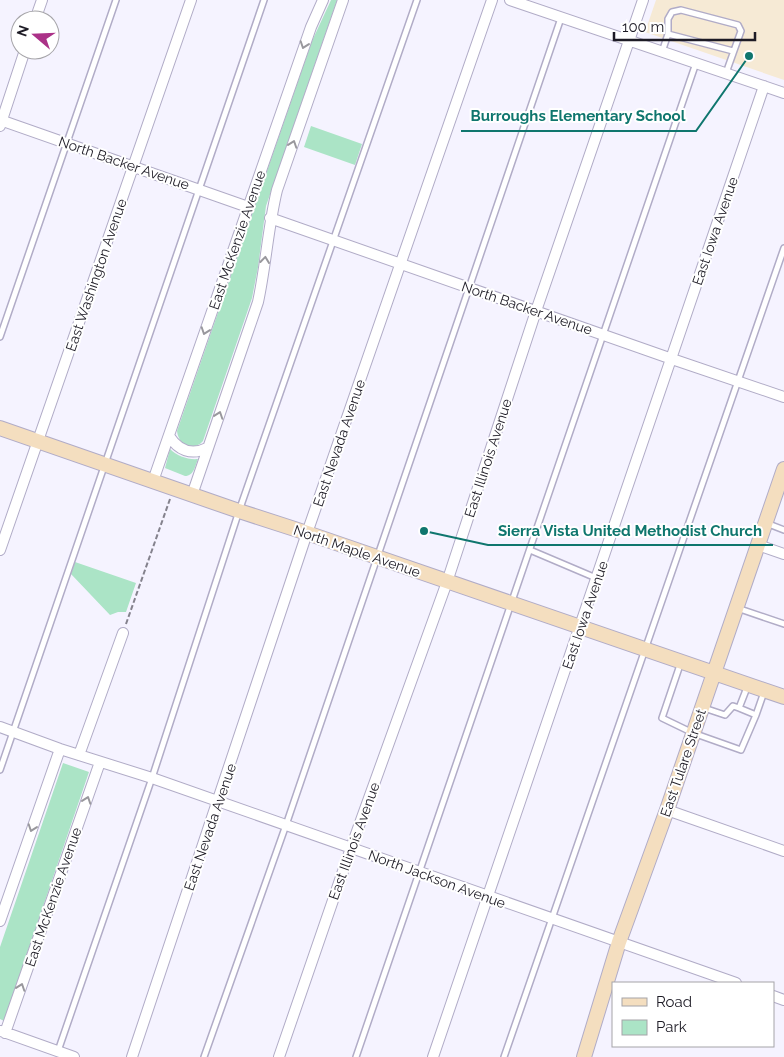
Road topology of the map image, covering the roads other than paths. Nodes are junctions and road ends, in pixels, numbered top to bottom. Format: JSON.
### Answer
{"nodes":[{"id":1,"x":116,"y":0,"type":"edge"},
{"id":2,"x":191,"y":0,"type":"edge"},
{"id":3,"x":264,"y":0,"type":"edge"},
{"id":4,"x":323,"y":0,"type":"edge"},
{"id":5,"x":343,"y":0,"type":"edge"},
{"id":6,"x":416,"y":0,"type":"edge"},
{"id":7,"x":492,"y":0,"type":"edge"},
{"id":8,"x":510,"y":0,"type":"edge"},
{"id":9,"x":643,"y":0,"type":"edge"},
{"id":10,"x":561,"y":18,"type":"junction"},
{"id":11,"x":668,"y":34,"type":"junction"},
{"id":12,"x":629,"y":42,"type":"junction"},
{"id":13,"x":733,"y":51,"type":"junction"},
{"id":14,"x":662,"y":52,"type":"junction"},
{"id":15,"x":22,"y":60,"type":"edge"},
{"id":16,"x":696,"y":63,"type":"junction"},
{"id":17,"x":725,"y":73,"type":"junction"},
{"id":18,"x":764,"y":86,"type":"junction"},
{"id":19,"x":784,"y":93,"type":"edge"},
{"id":20,"x":1,"y":122,"type":"edge"},
{"id":21,"x":67,"y":144,"type":"junction"},
{"id":22,"x":134,"y":166,"type":"junction"},
{"id":23,"x":199,"y":190,"type":"junction"},
{"id":24,"x":248,"y":207,"type":"junction"},
{"id":25,"x":270,"y":218,"type":"junction"},
{"id":26,"x":334,"y":241,"type":"junction"},
{"id":27,"x":784,"y":248,"type":"edge"},
{"id":28,"x":401,"y":264,"type":"junction"},
{"id":29,"x":468,"y":288,"type":"junction"},
{"id":30,"x":536,"y":311,"type":"junction"},
{"id":31,"x":2,"y":326,"type":"edge"},
{"id":32,"x":604,"y":334,"type":"junction"},
{"id":33,"x":0,"y":337,"type":"edge"},
{"id":34,"x":672,"y":359,"type":"junction"},
{"id":35,"x":738,"y":381,"type":"junction"},
{"id":36,"x":784,"y":396,"type":"edge"},
{"id":37,"x":0,"y":428,"type":"edge"},
{"id":38,"x":169,"y":436,"type":"junction"},
{"id":39,"x":38,"y":441,"type":"junction"},
{"id":40,"x":207,"y":448,"type":"junction"},
{"id":41,"x":105,"y":464,"type":"junction"},
{"id":42,"x":784,"y":469,"type":"edge"},
{"id":43,"x":153,"y":481,"type":"junction"},
{"id":44,"x":192,"y":495,"type":"junction"},
{"id":45,"x":240,"y":512,"type":"junction"},
{"id":46,"x":765,"y":523,"type":"junction"},
{"id":47,"x":784,"y":530,"type":"edge"},
{"id":48,"x":308,"y":533,"type":"junction"},
{"id":49,"x":758,"y":545,"type":"junction"},
{"id":50,"x":0,"y":550,"type":"edge"},
{"id":51,"x":530,"y":550,"type":"junction"},
{"id":52,"x":784,"y":554,"type":"edge"},
{"id":53,"x":377,"y":557,"type":"junction"},
{"id":54,"x":597,"y":578,"type":"junction"},
{"id":55,"x":447,"y":582,"type":"junction"},
{"id":56,"x":512,"y":603,"type":"junction"},
{"id":57,"x":736,"y":608,"type":"junction"},
{"id":58,"x":784,"y":624,"type":"edge"},
{"id":59,"x":581,"y":626,"type":"junction"},
{"id":60,"x":122,"y":633,"type":"road end"},
{"id":61,"x":645,"y":649,"type":"junction"},
{"id":62,"x":682,"y":661,"type":"junction"},
{"id":63,"x":714,"y":673,"type":"junction"},
{"id":64,"x":748,"y":684,"type":"junction"},
{"id":65,"x":764,"y":690,"type":"junction"},
{"id":66,"x":784,"y":697,"type":"edge"},
{"id":67,"x":702,"y":708,"type":"junction"},
{"id":68,"x":739,"y":708,"type":"junction"},
{"id":69,"x":756,"y":715,"type":"junction"},
{"id":70,"x":0,"y":727,"type":"edge"},
{"id":71,"x":13,"y":732,"type":"junction"},
{"id":72,"x":693,"y":734,"type":"junction"},
{"id":73,"x":60,"y":749,"type":"junction"},
{"id":74,"x":79,"y":755,"type":"junction"},
{"id":75,"x":100,"y":762,"type":"junction"},
{"id":76,"x":0,"y":770,"type":"edge"},
{"id":77,"x":152,"y":778,"type":"junction"},
{"id":78,"x":218,"y":802,"type":"junction"},
{"id":79,"x":667,"y":810,"type":"junction"},
{"id":80,"x":286,"y":825,"type":"junction"},
{"id":81,"x":351,"y":848,"type":"junction"},
{"id":82,"x":784,"y":851,"type":"edge"},
{"id":83,"x":419,"y":872,"type":"junction"},
{"id":84,"x":488,"y":897,"type":"junction"},
{"id":85,"x":552,"y":919,"type":"junction"},
{"id":86,"x":0,"y":922,"type":"edge"},
{"id":87,"x":619,"y":942,"type":"junction"},
{"id":88,"x":733,"y":982,"type":"edge"},
{"id":89,"x":3,"y":1032,"type":"edge"},
{"id":90,"x":42,"y":1052,"type":"edge"},
{"id":91,"x":58,"y":1052,"type":"junction"},
{"id":92,"x":74,"y":1057,"type":"edge"},
{"id":93,"x":132,"y":1057,"type":"edge"},
{"id":94,"x":204,"y":1057,"type":"edge"},
{"id":95,"x":279,"y":1057,"type":"edge"},
{"id":96,"x":356,"y":1057,"type":"edge"},
{"id":97,"x":433,"y":1057,"type":"edge"},
{"id":98,"x":504,"y":1057,"type":"edge"},
{"id":99,"x":584,"y":1057,"type":"edge"}],
"edges":[{"from":1,"to":21,"type":"lane"},
{"from":2,"to":22,"type":"street","name":"East Washington Avenue"},
{"from":3,"to":23,"type":"lane"},
{"from":4,"to":24,"type":"street","name":"East McKenzie Avenue","one_way":true},
{"from":25,"to":5,"type":"street","name":"East McKenzie Avenue","one_way":true},
{"from":6,"to":26,"type":"lane"},
{"from":7,"to":28,"type":"street","name":"East Nevada Avenue"},
{"from":8,"to":10,"type":"street"},
{"from":9,"to":12,"type":"street","name":"East Illinois Avenue"},
{"from":10,"to":12,"type":"street"},
{"from":10,"to":29,"type":"lane"},
{"from":11,"to":13,"type":"lane"},
{"from":11,"to":13,"type":"lane"},
{"from":11,"to":14,"type":"lane"},
{"from":12,"to":14,"type":"street"},
{"from":12,"to":30,"type":"street","name":"East Illinois Avenue"},
{"from":13,"to":17,"type":"lane"},
{"from":14,"to":16,"type":"street"},
{"from":15,"to":20,"type":"street"},
{"from":16,"to":17,"type":"street"},
{"from":16,"to":32,"type":"lane"},
{"from":17,"to":18,"type":"street"},
{"from":18,"to":19,"type":"street"},
{"from":18,"to":34,"type":"street","name":"East Iowa Avenue"},
{"from":20,"to":21,"type":"street","name":"North Backer Avenue"},
{"from":21,"to":22,"type":"street","name":"North Backer Avenue"},
{"from":21,"to":31,"type":"lane"},
{"from":22,"to":23,"type":"street","name":"North Backer Avenue"},
{"from":22,"to":39,"type":"street","name":"East Washington Avenue"},
{"from":23,"to":24,"type":"street","name":"North Backer Avenue"},
{"from":23,"to":41,"type":"lane"},
{"from":24,"to":38,"type":"street","name":"East McKenzie Avenue","one_way":true},
{"from":25,"to":26,"type":"street","name":"North Backer Avenue"},
{"from":40,"to":25,"type":"street","name":"East McKenzie Avenue","one_way":true},
{"from":26,"to":28,"type":"street","name":"North Backer Avenue"},
{"from":26,"to":45,"type":"lane"},
{"from":27,"to":35,"type":"lane"},
{"from":28,"to":29,"type":"street","name":"North Backer Avenue"},
{"from":28,"to":48,"type":"street","name":"East Nevada Avenue"},
{"from":29,"to":30,"type":"street","name":"North Backer Avenue"},
{"from":29,"to":53,"type":"lane"},
{"from":30,"to":32,"type":"street","name":"North Backer Avenue"},
{"from":30,"to":55,"type":"street","name":"East Illinois Avenue"},
{"from":31,"to":33,"type":"lane"},
{"from":32,"to":34,"type":"street","name":"North Backer Avenue"},
{"from":32,"to":51,"type":"lane"},
{"from":34,"to":35,"type":"street","name":"North Backer Avenue"},
{"from":34,"to":54,"type":"street","name":"East Iowa Avenue"},
{"from":35,"to":36,"type":"street","name":"North Backer Avenue"},
{"from":35,"to":61,"type":"lane"},
{"from":37,"to":39,"type":"main road","name":"North Maple Avenue"},
{"from":38,"to":40,"type":"street"},
{"from":38,"to":43,"type":"street","name":"East McKenzie Avenue"},
{"from":39,"to":41,"type":"main road","name":"North Maple Avenue"},
{"from":39,"to":50,"type":"street","name":"East Washington Avenue"},
{"from":40,"to":44,"type":"street","name":"East McKenzie Avenue"},
{"from":41,"to":43,"type":"main road","name":"North Maple Avenue"},
{"from":41,"to":71,"type":"lane"},
{"from":42,"to":46,"type":"main road","name":"East Tulare Street"},
{"from":43,"to":44,"type":"main road","name":"North Maple Avenue"},
{"from":44,"to":45,"type":"main road","name":"North Maple Avenue"},
{"from":45,"to":48,"type":"main road","name":"North Maple Avenue"},
{"from":45,"to":77,"type":"lane"},
{"from":46,"to":47,"type":"lane"},
{"from":46,"to":49,"type":"main road","name":"East Tulare Street"},
{"from":48,"to":53,"type":"main road","name":"North Maple Avenue"},
{"from":48,"to":78,"type":"street","name":"East Nevada Avenue"},
{"from":49,"to":52,"type":"street"},
{"from":49,"to":57,"type":"main road","name":"East Tulare Street"},
{"from":51,"to":54,"type":"lane"},
{"from":51,"to":56,"type":"lane"},
{"from":53,"to":55,"type":"main road","name":"North Maple Avenue"},
{"from":53,"to":80,"type":"lane"},
{"from":54,"to":59,"type":"street","name":"East Iowa Avenue"},
{"from":55,"to":56,"type":"main road","name":"North Maple Avenue"},
{"from":55,"to":81,"type":"street","name":"East Illinois Avenue"},
{"from":56,"to":59,"type":"main road","name":"North Maple Avenue"},
{"from":56,"to":83,"type":"lane"},
{"from":57,"to":58,"type":"lane"},
{"from":57,"to":63,"type":"main road","name":"East Tulare Street"},
{"from":59,"to":61,"type":"main road","name":"North Maple Avenue"},
{"from":59,"to":84,"type":"street","name":"East Iowa Avenue"},
{"from":60,"to":74,"type":"street"},
{"from":61,"to":62,"type":"main road","name":"North Maple Avenue"},
{"from":61,"to":85,"type":"lane"},
{"from":62,"to":63,"type":"main road","name":"North Maple Avenue"},
{"from":62,"to":72,"type":"lane"},
{"from":63,"to":64,"type":"main road","name":"North Maple Avenue"},
{"from":63,"to":67,"type":"main road","name":"East Tulare Street"},
{"from":64,"to":65,"type":"main road","name":"North Maple Avenue"},
{"from":64,"to":68,"type":"lane"},
{"from":65,"to":66,"type":"main road","name":"North Maple Avenue"},
{"from":65,"to":69,"type":"lane"},
{"from":67,"to":68,"type":"lane"},
{"from":67,"to":72,"type":"main road","name":"East Tulare Street"},
{"from":68,"to":69,"type":"lane"},
{"from":69,"to":72,"type":"lane"},
{"from":70,"to":71,"type":"street","name":"North Jackson Avenue"},
{"from":71,"to":73,"type":"street","name":"North Jackson Avenue"},
{"from":71,"to":76,"type":"lane"},
{"from":72,"to":79,"type":"main road","name":"East Tulare Street"},
{"from":73,"to":74,"type":"street","name":"North Jackson Avenue"},
{"from":73,"to":86,"type":"street","one_way":true},
{"from":74,"to":75,"type":"street","name":"North Jackson Avenue"},
{"from":75,"to":77,"type":"street","name":"North Jackson Avenue"},
{"from":89,"to":75,"type":"street","name":"East McKenzie Avenue","one_way":true},
{"from":77,"to":78,"type":"street","name":"North Jackson Avenue"},
{"from":77,"to":91,"type":"lane"},
{"from":78,"to":80,"type":"street","name":"North Jackson Avenue"},
{"from":78,"to":93,"type":"street","name":"East Nevada Avenue"},
{"from":79,"to":82,"type":"street"},
{"from":79,"to":87,"type":"main road","name":"East Tulare Street"},
{"from":80,"to":81,"type":"street","name":"North Jackson Avenue"},
{"from":80,"to":94,"type":"lane"},
{"from":81,"to":83,"type":"street","name":"North Jackson Avenue"},
{"from":81,"to":95,"type":"street","name":"East Illinois Avenue"},
{"from":83,"to":84,"type":"street","name":"North Jackson Avenue"},
{"from":83,"to":96,"type":"lane"},
{"from":84,"to":85,"type":"street","name":"North Jackson Avenue"},
{"from":84,"to":97,"type":"street","name":"East Iowa Avenue"},
{"from":85,"to":87,"type":"street","name":"North Jackson Avenue"},
{"from":85,"to":98,"type":"lane"},
{"from":87,"to":88,"type":"street","name":"North Jackson Avenue"},
{"from":87,"to":99,"type":"main road","name":"East Tulare Street"},
{"from":89,"to":90,"type":"street"},
{"from":90,"to":91,"type":"street"},
{"from":91,"to":92,"type":"street"}]}
